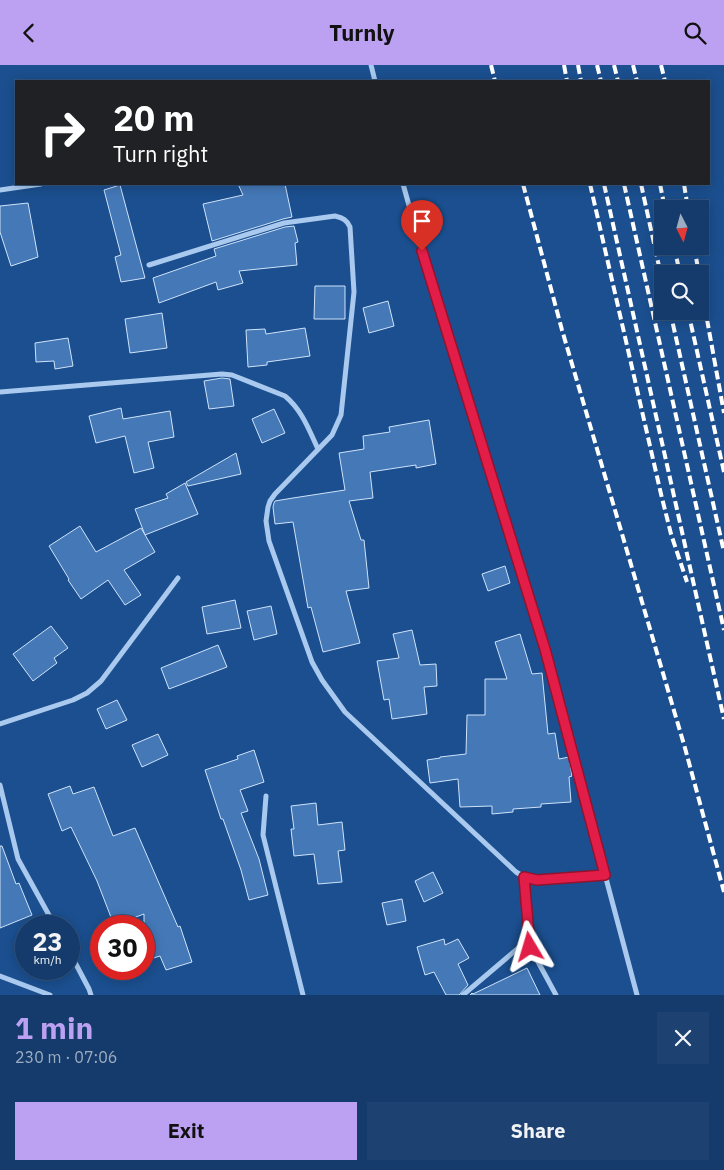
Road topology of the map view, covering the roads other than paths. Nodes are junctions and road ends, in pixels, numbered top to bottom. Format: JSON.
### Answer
{"nodes":[{"id":1,"x":371,"y":65,"type":"edge"},
{"id":2,"x":375,"y":80,"type":"edge"},
{"id":3,"x":35,"y":185,"type":"edge"},
{"id":4,"x":403,"y":185,"type":"edge"},
{"id":5,"x":0,"y":190,"type":"edge"},
{"id":6,"x":149,"y":265,"type":"dead end"},
{"id":7,"x":0,"y":392,"type":"edge"},
{"id":8,"x":318,"y":449,"type":"junction"},
{"id":9,"x":178,"y":578,"type":"dead end"},
{"id":10,"x":0,"y":724,"type":"edge"},
{"id":11,"x":0,"y":785,"type":"edge"},
{"id":12,"x":266,"y":796,"type":"dead end"},
{"id":13,"x":605,"y":875,"type":"junction"},
{"id":14,"x":524,"y":877,"type":"junction"},
{"id":15,"x":49,"y":915,"type":"edge"},
{"id":16,"x":529,"y":939,"type":"junction"},
{"id":17,"x":80,"y":971,"type":"edge"},
{"id":18,"x":0,"y":976,"type":"edge"},
{"id":19,"x":50,"y":995,"type":"edge"},
{"id":20,"x":91,"y":995,"type":"edge"},
{"id":21,"x":303,"y":995,"type":"edge"},
{"id":22,"x":463,"y":995,"type":"edge"},
{"id":23,"x":556,"y":995,"type":"edge"},
{"id":24,"x":637,"y":995,"type":"edge"}],
"edges":[{"from":1,"to":2,"type":"street"},
{"from":3,"to":5,"type":"street"},
{"from":4,"to":13,"type":"street"},
{"from":6,"to":8,"type":"street"},
{"from":7,"to":8,"type":"street"},
{"from":8,"to":14,"type":"street"},
{"from":9,"to":10,"type":"street"},
{"from":11,"to":15,"type":"street"},
{"from":12,"to":21,"type":"street"},
{"from":13,"to":14,"type":"street"},
{"from":13,"to":24,"type":"street"},
{"from":14,"to":16,"type":"street"},
{"from":16,"to":22,"type":"street"},
{"from":16,"to":23,"type":"street"},
{"from":17,"to":20,"type":"street"},
{"from":18,"to":19,"type":"street"}]}
